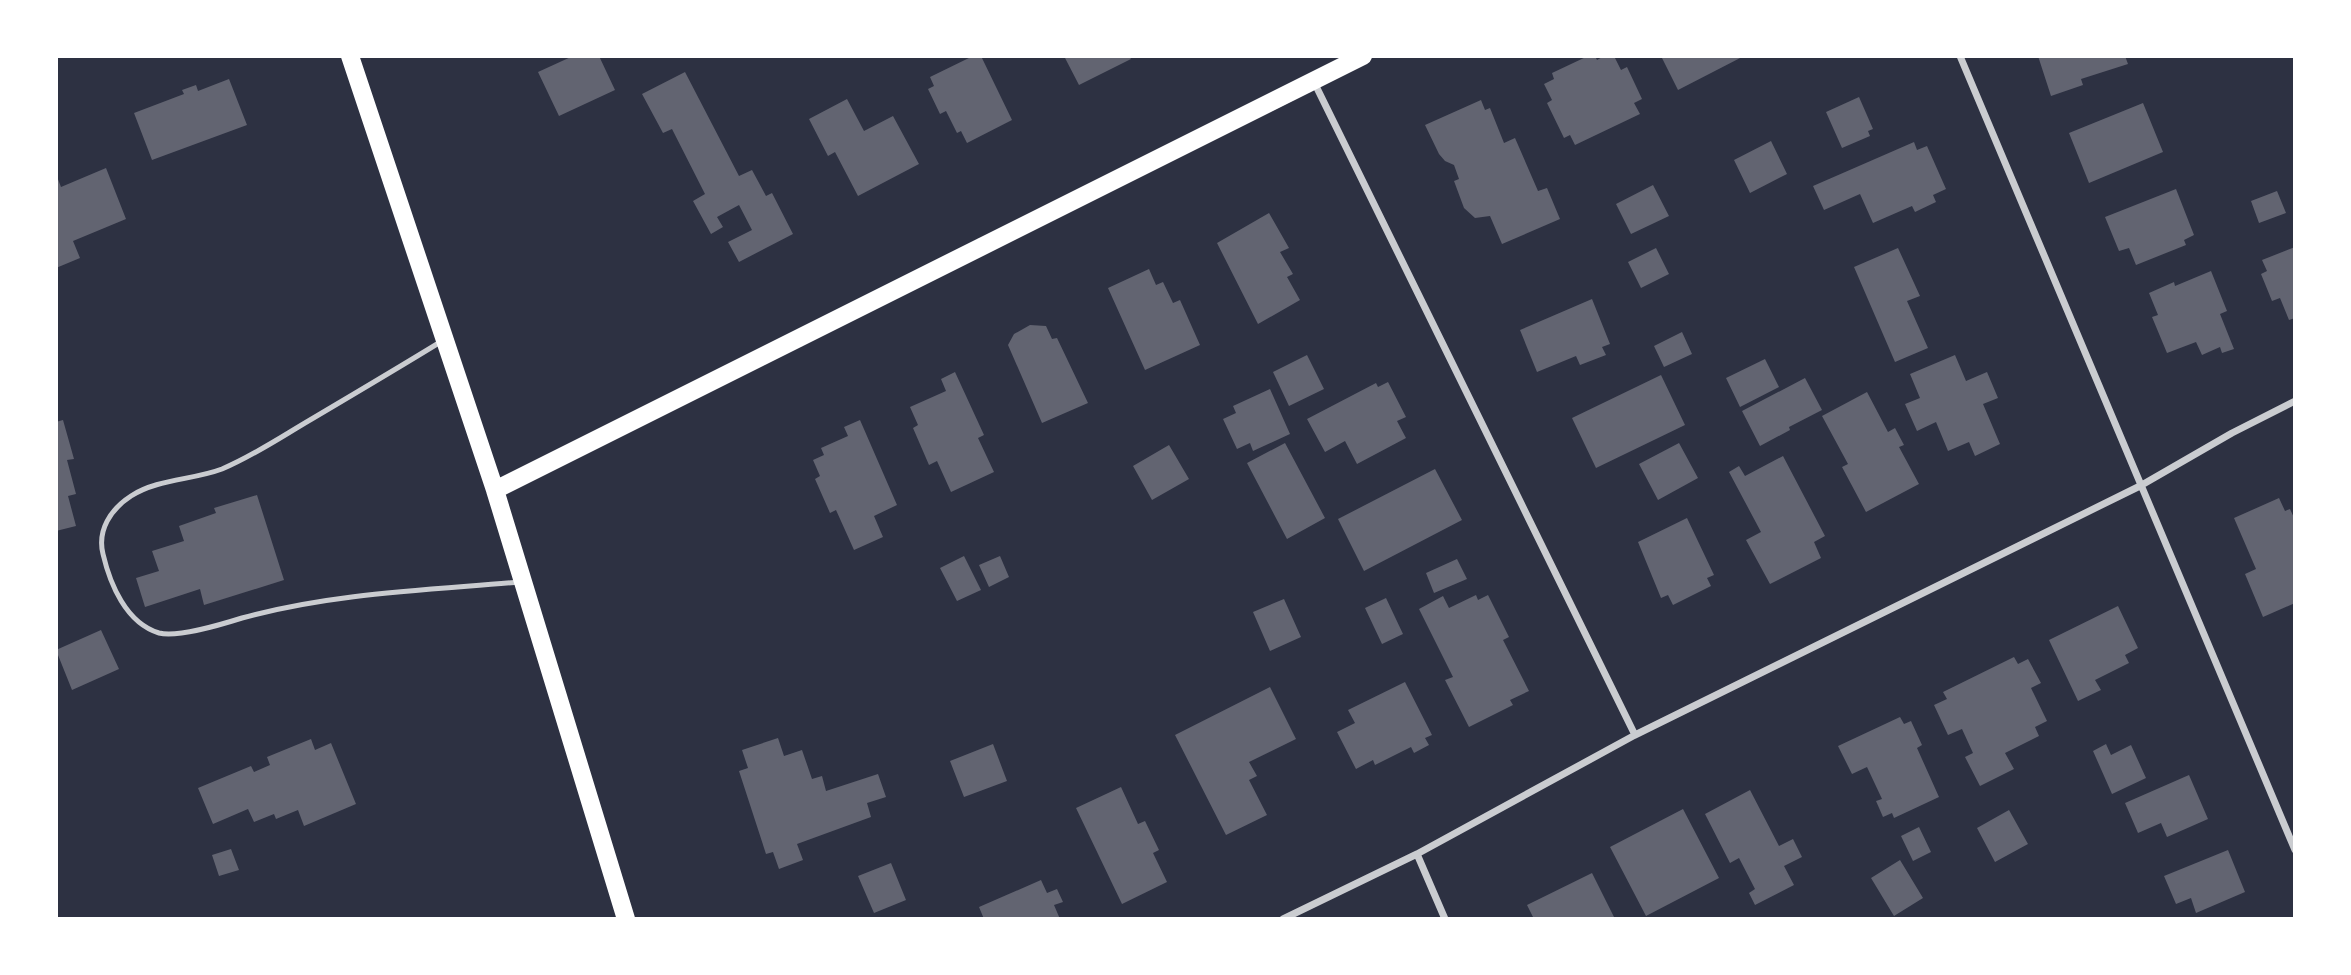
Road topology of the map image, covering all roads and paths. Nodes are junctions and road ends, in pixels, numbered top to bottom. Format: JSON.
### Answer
{"nodes":[{"id":1,"x":349,"y":56,"type":"edge"},
{"id":2,"x":1363,"y":56,"type":"edge"},
{"id":3,"x":1960,"y":56,"type":"edge"},
{"id":4,"x":1313,"y":81,"type":"junction"},
{"id":5,"x":445,"y":340,"type":"junction"},
{"id":6,"x":2295,"y":401,"type":"edge"},
{"id":7,"x":2140,"y":486,"type":"junction"},
{"id":8,"x":495,"y":490,"type":"junction"},
{"id":9,"x":523,"y":581,"type":"junction"},
{"id":10,"x":1635,"y":735,"type":"junction"},
{"id":11,"x":2295,"y":850,"type":"edge"},
{"id":12,"x":1417,"y":854,"type":"junction"},
{"id":13,"x":626,"y":919,"type":"edge"},
{"id":14,"x":1283,"y":919,"type":"edge"},
{"id":15,"x":1445,"y":919,"type":"edge"}],
"edges":[{"from":1,"to":5,"type":"main road"},
{"from":2,"to":4,"type":"main road"},
{"from":3,"to":7,"type":"street"},
{"from":4,"to":8,"type":"main road"},
{"from":4,"to":10,"type":"street"},
{"from":5,"to":8,"type":"main road"},
{"from":5,"to":9,"type":"lane"},
{"from":6,"to":7,"type":"street"},
{"from":7,"to":10,"type":"street"},
{"from":7,"to":11,"type":"street"},
{"from":8,"to":9,"type":"main road"},
{"from":9,"to":13,"type":"main road"},
{"from":10,"to":12,"type":"street"},
{"from":12,"to":14,"type":"street"},
{"from":12,"to":15,"type":"street"}]}
